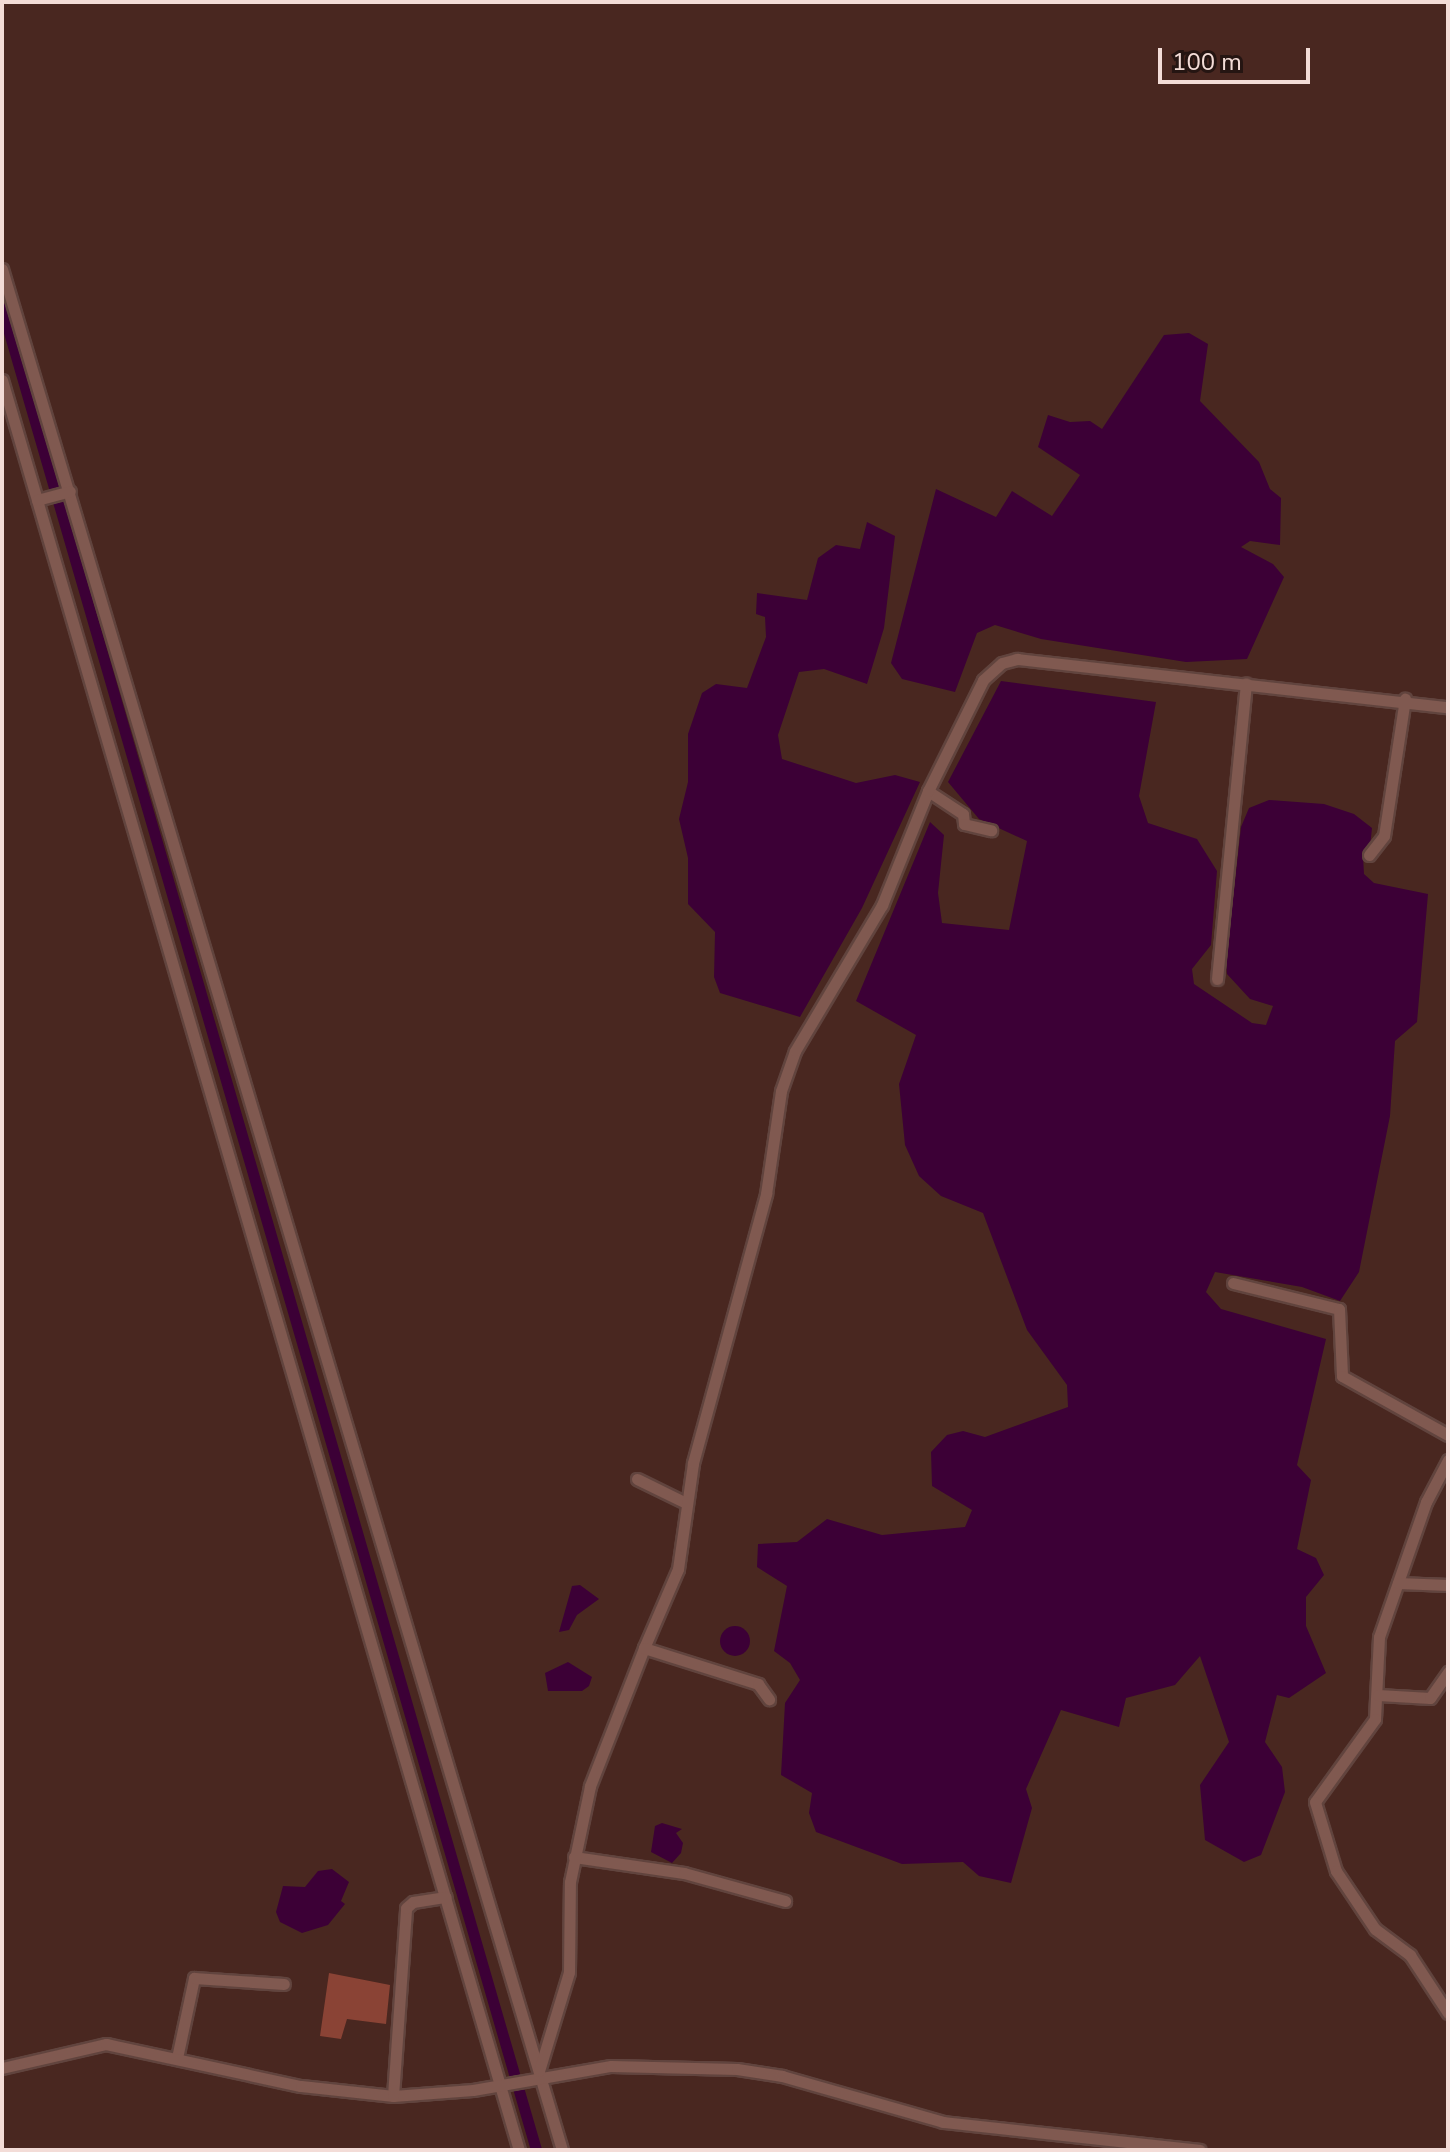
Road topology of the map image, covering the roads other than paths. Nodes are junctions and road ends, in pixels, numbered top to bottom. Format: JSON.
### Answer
{"nodes":[{"id":1,"x":2,"y":269,"type":"edge"},
{"id":2,"x":2,"y":380,"type":"edge"},
{"id":3,"x":66,"y":492,"type":"junction"},
{"id":4,"x":41,"y":499,"type":"junction"},
{"id":5,"x":1246,"y":683,"type":"junction"},
{"id":6,"x":1405,"y":699,"type":"junction"},
{"id":7,"x":1448,"y":707,"type":"edge"},
{"id":8,"x":928,"y":791,"type":"junction"},
{"id":9,"x":991,"y":830,"type":"dead end"},
{"id":10,"x":1369,"y":855,"type":"dead end"},
{"id":11,"x":1217,"y":979,"type":"dead end"},
{"id":12,"x":1233,"y":1283,"type":"dead end"},
{"id":13,"x":1448,"y":1435,"type":"edge"},
{"id":14,"x":1448,"y":1460,"type":"edge"},
{"id":15,"x":637,"y":1479,"type":"dead end"},
{"id":16,"x":684,"y":1502,"type":"junction"},
{"id":17,"x":1398,"y":1583,"type":"junction"},
{"id":18,"x":1448,"y":1585,"type":"edge"},
{"id":19,"x":644,"y":1648,"type":"junction"},
{"id":20,"x":1448,"y":1672,"type":"edge"},
{"id":21,"x":1378,"y":1695,"type":"junction"},
{"id":22,"x":769,"y":1699,"type":"dead end"},
{"id":23,"x":574,"y":1857,"type":"junction"},
{"id":24,"x":446,"y":1897,"type":"junction"},
{"id":25,"x":785,"y":1901,"type":"dead end"},
{"id":26,"x":284,"y":1984,"type":"dead end"},
{"id":27,"x":1448,"y":2013,"type":"edge"},
{"id":28,"x":177,"y":2058,"type":"junction"},
{"id":29,"x":2,"y":2068,"type":"edge"},
{"id":30,"x":537,"y":2075,"type":"junction"},
{"id":31,"x":504,"y":2084,"type":"junction"},
{"id":32,"x":393,"y":2096,"type":"junction"},
{"id":33,"x":519,"y":2150,"type":"edge"},
{"id":34,"x":562,"y":2150,"type":"edge"},
{"id":35,"x":1199,"y":2150,"type":"edge"}],
"edges":[{"from":1,"to":3,"type":"street"},
{"from":2,"to":4,"type":"street"},
{"from":3,"to":4,"type":"street"},
{"from":3,"to":30,"type":"street"},
{"from":4,"to":24,"type":"street"},
{"from":5,"to":6,"type":"street"},
{"from":5,"to":8,"type":"street"},
{"from":5,"to":11,"type":"street"},
{"from":6,"to":7,"type":"street"},
{"from":6,"to":10,"type":"street"},
{"from":8,"to":9,"type":"street"},
{"from":8,"to":16,"type":"street"},
{"from":12,"to":13,"type":"street"},
{"from":14,"to":17,"type":"street"},
{"from":15,"to":16,"type":"street"},
{"from":16,"to":19,"type":"street"},
{"from":17,"to":18,"type":"street"},
{"from":17,"to":21,"type":"street"},
{"from":19,"to":22,"type":"street"},
{"from":19,"to":23,"type":"street"},
{"from":20,"to":21,"type":"street"},
{"from":21,"to":27,"type":"street"},
{"from":23,"to":25,"type":"street"},
{"from":23,"to":30,"type":"street"},
{"from":24,"to":31,"type":"street"},
{"from":24,"to":32,"type":"street"},
{"from":26,"to":28,"type":"street"},
{"from":28,"to":29,"type":"street"},
{"from":28,"to":32,"type":"street"},
{"from":30,"to":31,"type":"street"},
{"from":30,"to":34,"type":"street"},
{"from":30,"to":35,"type":"street"},
{"from":31,"to":32,"type":"street"},
{"from":31,"to":33,"type":"street"}]}
